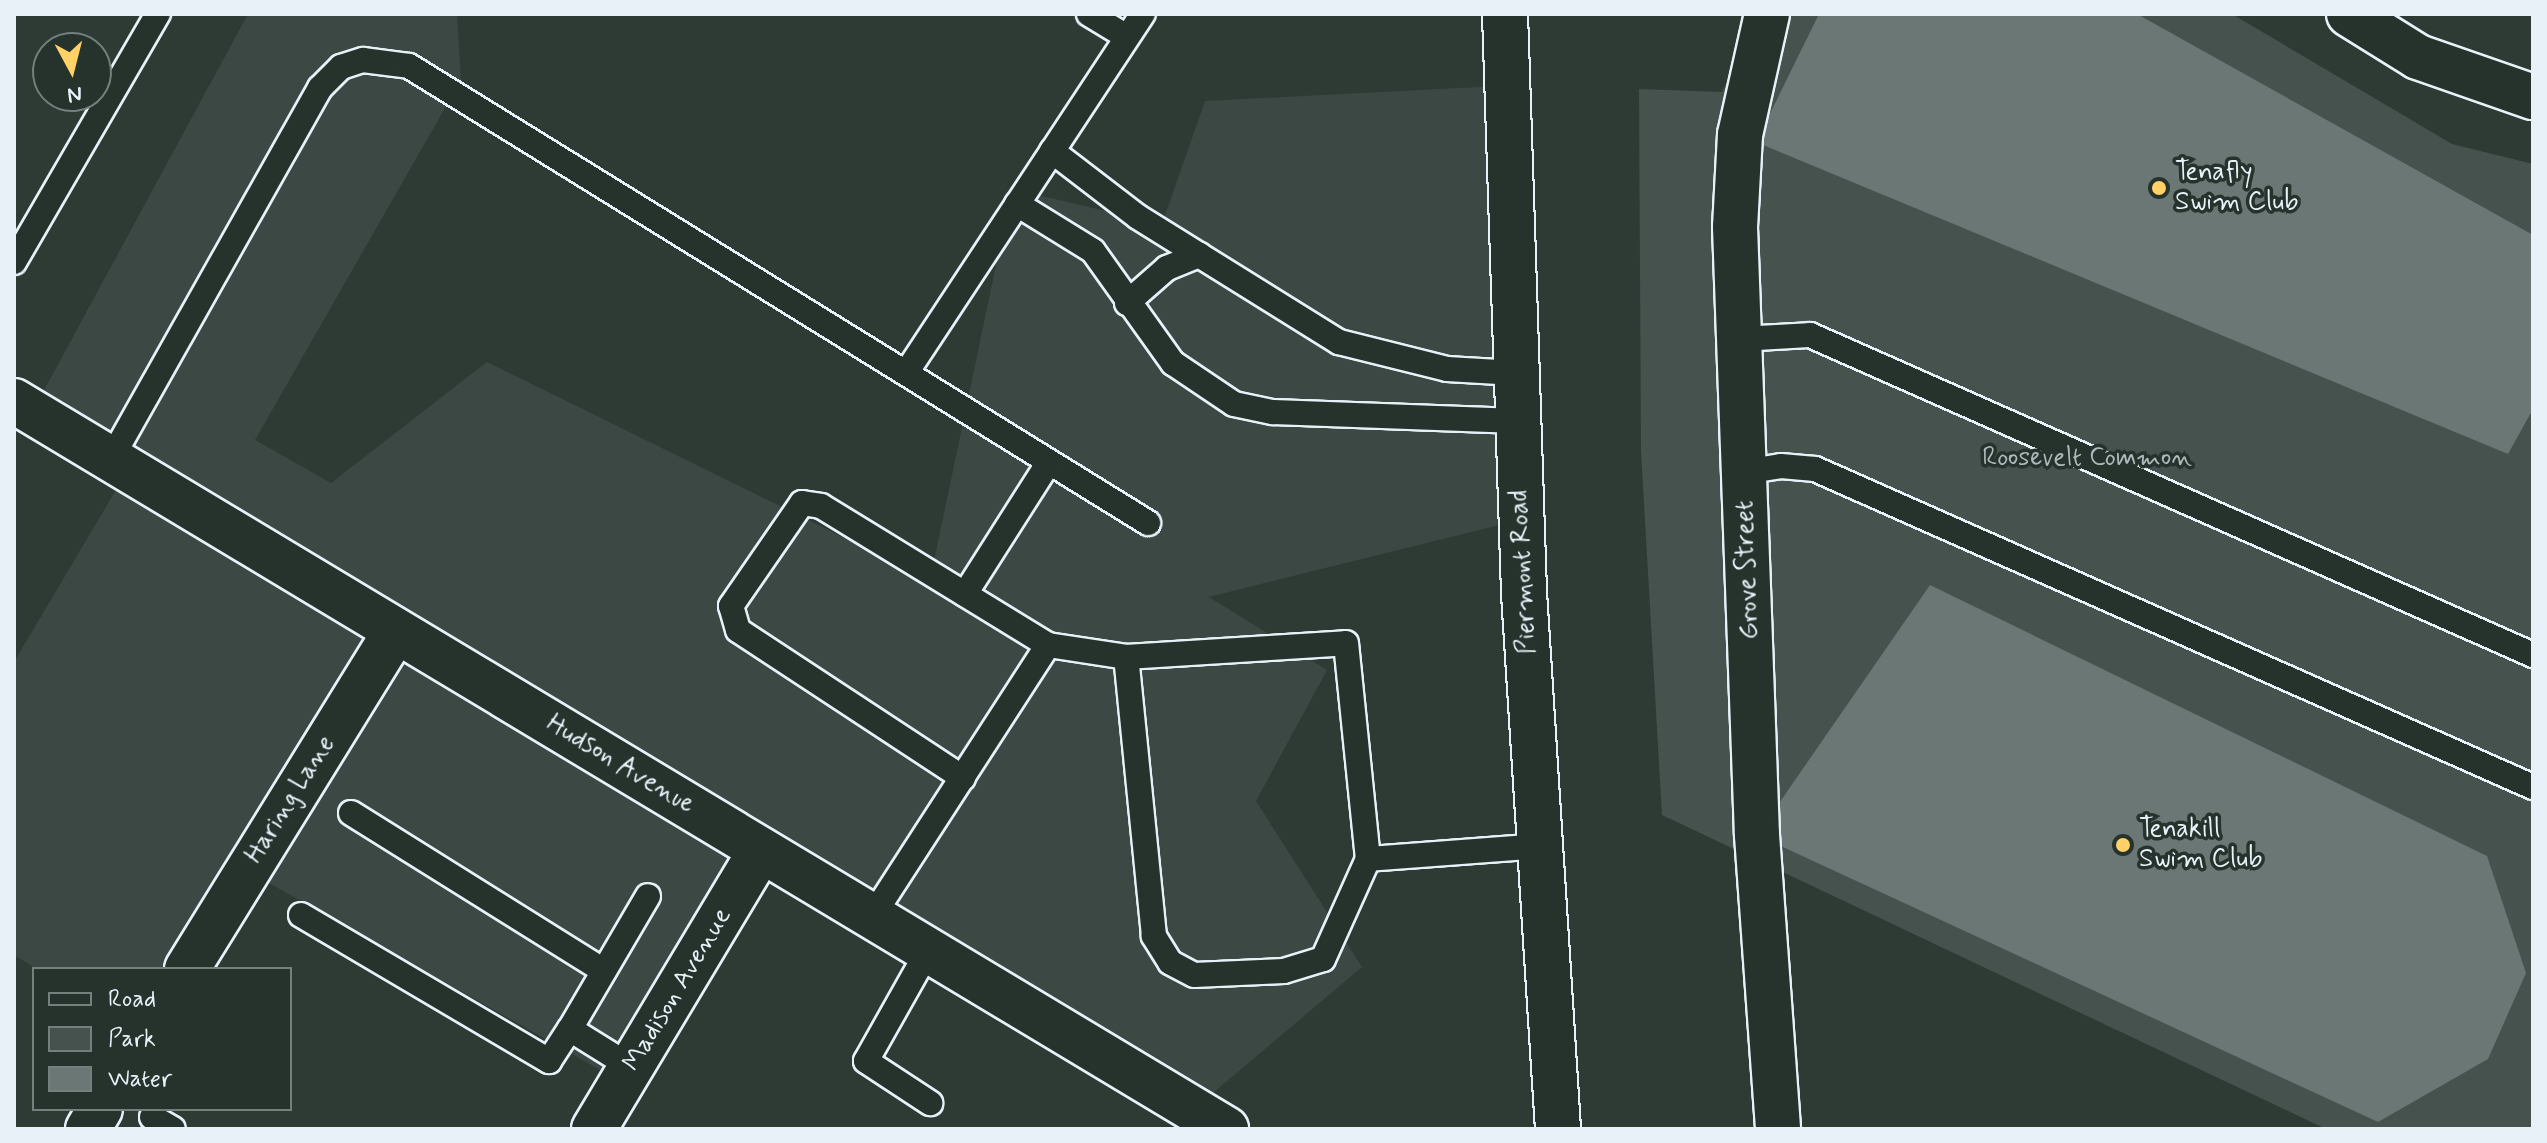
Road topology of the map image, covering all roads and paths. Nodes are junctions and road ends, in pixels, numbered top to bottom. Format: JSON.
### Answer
{"nodes":[{"id":1,"x":158,"y":14,"type":"edge"},
{"id":2,"x":1089,"y":14,"type":"edge"},
{"id":3,"x":1143,"y":14,"type":"edge"},
{"id":4,"x":1505,"y":14,"type":"edge"},
{"id":5,"x":1767,"y":14,"type":"edge"},
{"id":6,"x":2349,"y":14,"type":"edge"},
{"id":7,"x":1127,"y":37,"type":"junction"},
{"id":8,"x":2533,"y":97,"type":"edge"},
{"id":9,"x":1052,"y":151,"type":"junction"},
{"id":10,"x":1017,"y":204,"type":"junction"},
{"id":11,"x":1199,"y":255,"type":"junction"},
{"id":12,"x":14,"y":262,"type":"edge"},
{"id":13,"x":1127,"y":303,"type":"junction"},
{"id":14,"x":1739,"y":339,"type":"junction"},
{"id":15,"x":906,"y":373,"type":"junction"},
{"id":16,"x":1516,"y":373,"type":"junction"},
{"id":17,"x":14,"y":401,"type":"edge"},
{"id":18,"x":1518,"y":421,"type":"junction"},
{"id":19,"x":111,"y":459,"type":"junction"},
{"id":20,"x":1049,"y":462,"type":"junction"},
{"id":21,"x":1744,"y":472,"type":"junction"},
{"id":22,"x":1148,"y":523,"type":"dead end"},
{"id":23,"x":965,"y":594,"type":"junction"},
{"id":24,"x":396,"y":631,"type":"junction"},
{"id":25,"x":1048,"y":645,"type":"junction"},
{"id":26,"x":2533,"y":655,"type":"edge"},
{"id":27,"x":1126,"y":657,"type":"junction"},
{"id":28,"x":963,"y":778,"type":"junction"},
{"id":29,"x":2533,"y":787,"type":"edge"},
{"id":30,"x":351,"y":813,"type":"dead end"},
{"id":31,"x":1540,"y":846,"type":"junction"},
{"id":32,"x":761,"y":850,"type":"junction"},
{"id":33,"x":1368,"y":859,"type":"junction"},
{"id":34,"x":648,"y":896,"type":"dead end"},
{"id":35,"x":301,"y":915,"type":"dead end"},
{"id":36,"x":872,"y":917,"type":"junction"},
{"id":37,"x":928,"y":951,"type":"junction"},
{"id":38,"x":188,"y":967,"type":"edge"},
{"id":39,"x":604,"y":971,"type":"junction"},
{"id":40,"x":570,"y":1029,"type":"junction"},
{"id":41,"x":631,"y":1067,"type":"junction"},
{"id":42,"x":930,"y":1103,"type":"dead end"},
{"id":43,"x":99,"y":1111,"type":"edge"},
{"id":44,"x":152,"y":1117,"type":"dead end"},
{"id":45,"x":88,"y":1129,"type":"edge"},
{"id":46,"x":173,"y":1129,"type":"edge"},
{"id":47,"x":594,"y":1129,"type":"edge"},
{"id":48,"x":1226,"y":1129,"type":"edge"},
{"id":49,"x":1558,"y":1129,"type":"edge"},
{"id":50,"x":1778,"y":1129,"type":"edge"}],
"edges":[{"from":1,"to":12,"type":"lane"},
{"from":2,"to":7,"type":"lane"},
{"from":3,"to":7,"type":"lane"},
{"from":4,"to":16,"type":"street","name":"Piermont Road"},
{"from":5,"to":14,"type":"street","name":"Grove Street"},
{"from":6,"to":8,"type":"street"},
{"from":7,"to":9,"type":"lane"},
{"from":9,"to":10,"type":"lane"},
{"from":9,"to":11,"type":"lane"},
{"from":10,"to":13,"type":"lane"},
{"from":10,"to":15,"type":"lane"},
{"from":11,"to":13,"type":"lane"},
{"from":11,"to":16,"type":"lane"},
{"from":13,"to":18,"type":"lane"},
{"from":14,"to":21,"type":"street","name":"Grove Street"},
{"from":14,"to":26,"type":"lane"},
{"from":15,"to":19,"type":"lane"},
{"from":15,"to":20,"type":"lane"},
{"from":16,"to":18,"type":"street","name":"Piermont Road"},
{"from":17,"to":19,"type":"street","name":"Hudson Avenue"},
{"from":18,"to":31,"type":"street","name":"Piermont Road"},
{"from":19,"to":24,"type":"street","name":"Hudson Avenue"},
{"from":20,"to":22,"type":"lane"},
{"from":20,"to":23,"type":"lane"},
{"from":21,"to":29,"type":"lane"},
{"from":21,"to":50,"type":"street","name":"Grove Street"},
{"from":23,"to":25,"type":"lane"},
{"from":23,"to":28,"type":"lane"},
{"from":24,"to":32,"type":"street","name":"Hudson Avenue"},
{"from":24,"to":38,"type":"street","name":"Haring Lane"},
{"from":25,"to":27,"type":"lane"},
{"from":25,"to":28,"type":"lane"},
{"from":27,"to":33,"type":"lane"},
{"from":27,"to":33,"type":"lane"},
{"from":28,"to":36,"type":"lane"},
{"from":30,"to":39,"type":"lane"},
{"from":31,"to":33,"type":"lane"},
{"from":31,"to":49,"type":"street","name":"Piermont Road"},
{"from":32,"to":36,"type":"street","name":"Hudson Avenue"},
{"from":32,"to":41,"type":"street","name":"Madison Avenue"},
{"from":34,"to":39,"type":"lane"},
{"from":35,"to":40,"type":"lane"},
{"from":36,"to":37,"type":"street","name":"Hudson Avenue"},
{"from":37,"to":42,"type":"lane"},
{"from":37,"to":48,"type":"street","name":"Hudson Avenue"},
{"from":39,"to":40,"type":"lane"},
{"from":40,"to":41,"type":"lane"},
{"from":41,"to":47,"type":"street","name":"Madison Avenue"},
{"from":43,"to":45,"type":"street"},
{"from":44,"to":46,"type":"lane"}]}
